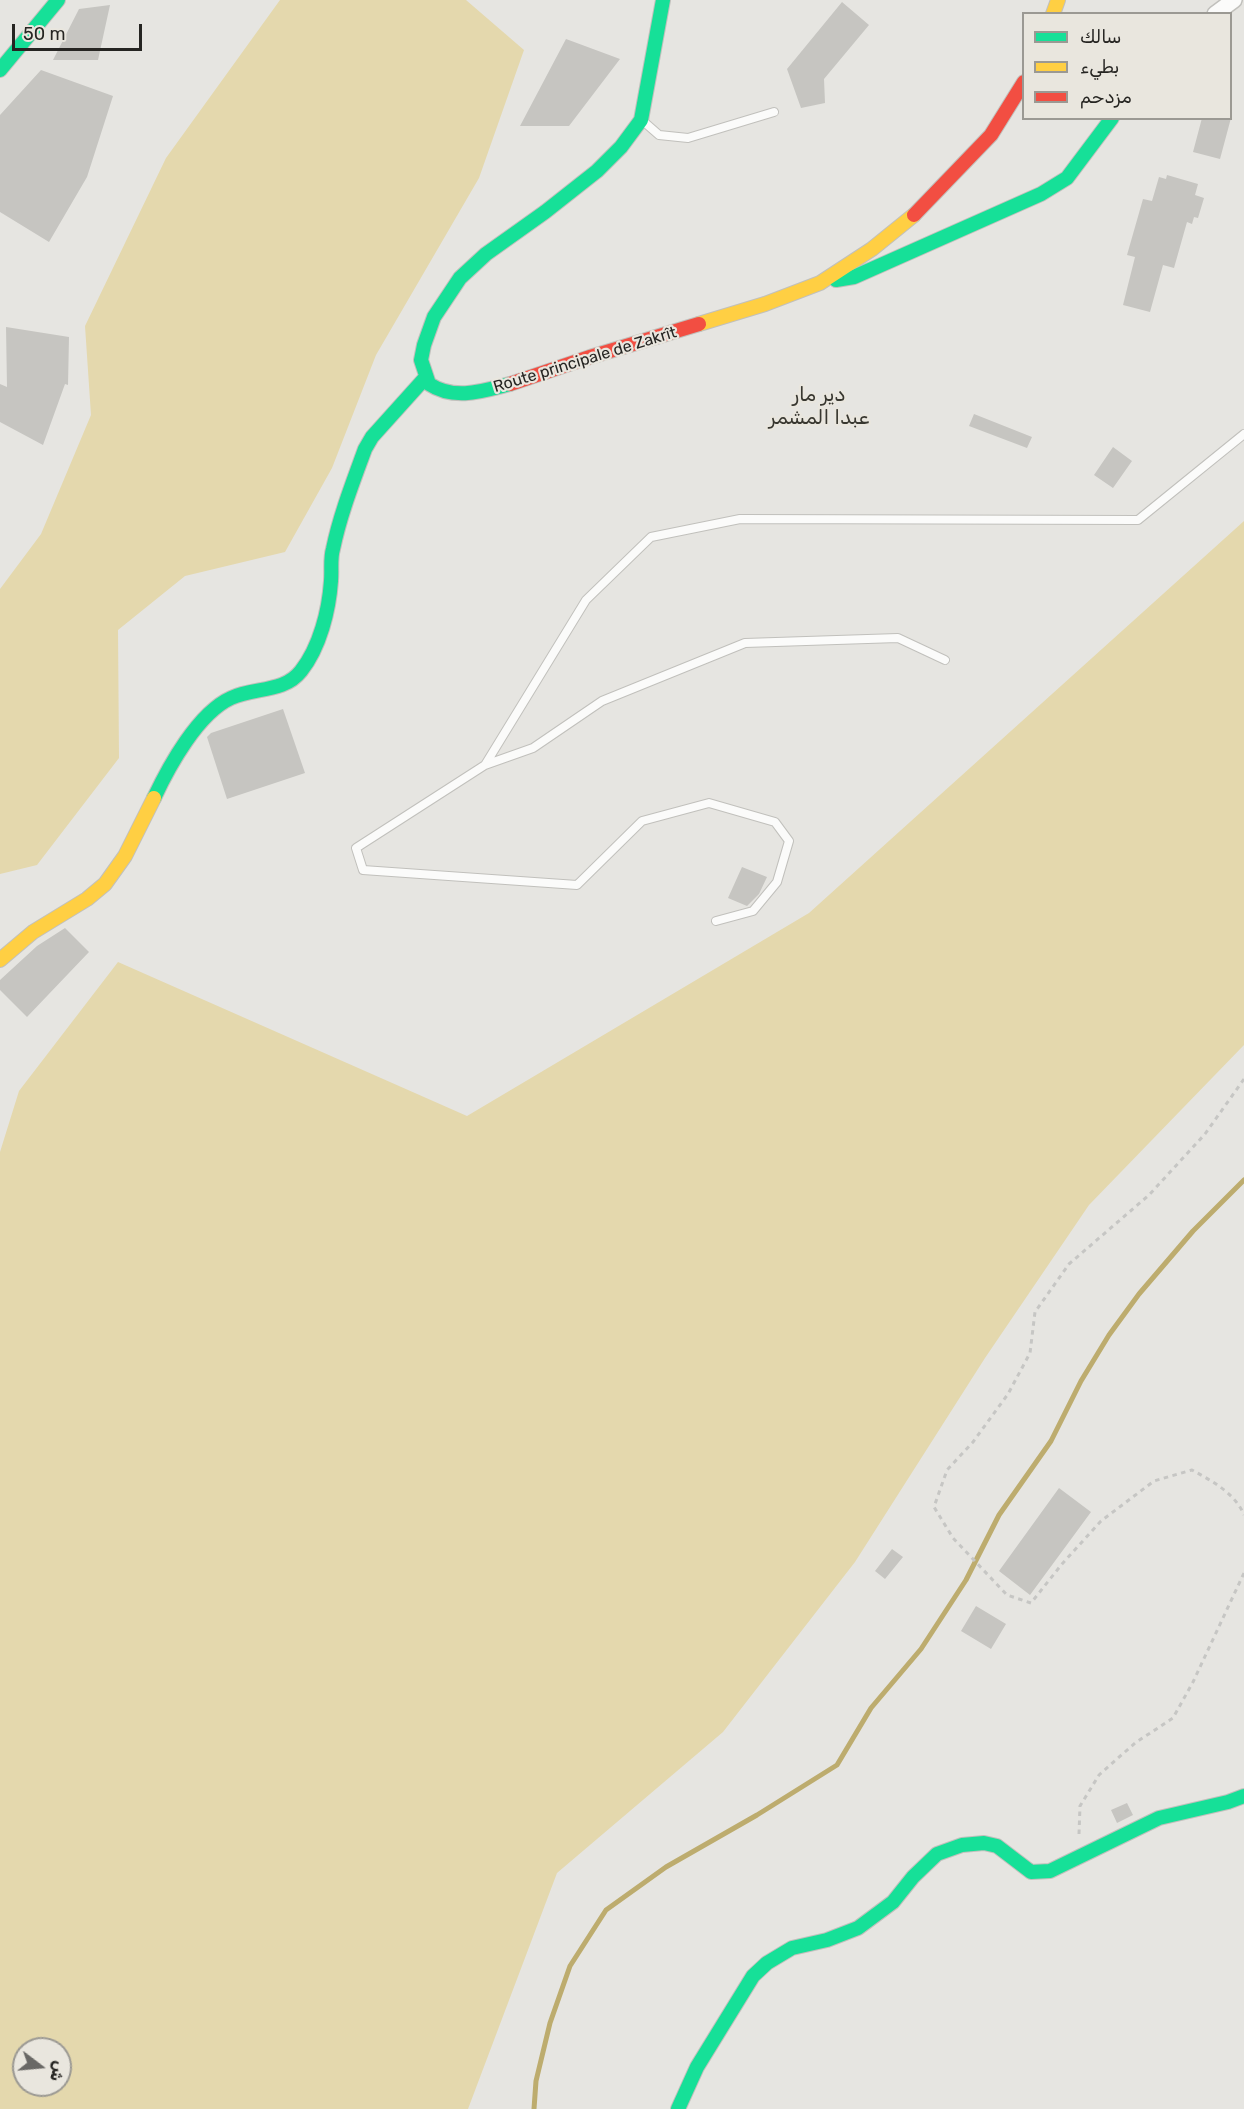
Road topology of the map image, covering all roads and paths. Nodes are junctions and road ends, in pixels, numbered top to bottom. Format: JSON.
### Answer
{"nodes":[{"id":1,"x":58,"y":0,"type":"edge"},
{"id":2,"x":663,"y":0,"type":"edge"},
{"id":3,"x":1234,"y":0,"type":"edge"},
{"id":4,"x":1218,"y":12,"type":"edge"},
{"id":5,"x":0,"y":70,"type":"edge"},
{"id":6,"x":1022,"y":84,"type":"edge"},
{"id":7,"x":774,"y":112,"type":"dead end"},
{"id":8,"x":641,"y":120,"type":"junction"},
{"id":9,"x":1111,"y":120,"type":"edge"},
{"id":10,"x":820,"y":283,"type":"junction"},
{"id":11,"x":426,"y":376,"type":"junction"},
{"id":12,"x":1244,"y":434,"type":"edge"},
{"id":13,"x":945,"y":660,"type":"dead end"},
{"id":14,"x":485,"y":765,"type":"junction"},
{"id":15,"x":717,"y":921,"type":"dead end"},
{"id":16,"x":0,"y":960,"type":"edge"},
{"id":17,"x":1244,"y":1079,"type":"edge"},
{"id":18,"x":1244,"y":1515,"type":"edge"},
{"id":19,"x":1244,"y":1573,"type":"edge"},
{"id":20,"x":1244,"y":1796,"type":"edge"},
{"id":21,"x":1078,"y":1857,"type":"junction"},
{"id":22,"x":678,"y":2109,"type":"edge"}],
"edges":[{"from":1,"to":5,"type":"street"},
{"from":2,"to":8,"type":"street"},
{"from":3,"to":4,"type":"street"},
{"from":6,"to":10,"type":"street","name":"Route principale de Zakrît"},
{"from":7,"to":8,"type":"lane"},
{"from":8,"to":11,"type":"street"},
{"from":9,"to":10,"type":"street"},
{"from":10,"to":11,"type":"street","name":"Route principale de Zakrît"},
{"from":11,"to":16,"type":"street"},
{"from":12,"to":14,"type":"lane"},
{"from":13,"to":14,"type":"lane"},
{"from":14,"to":15,"type":"lane"},
{"from":17,"to":18,"type":"path"},
{"from":19,"to":21,"type":"path"},
{"from":20,"to":21,"type":"street"},
{"from":21,"to":22,"type":"street"}]}
